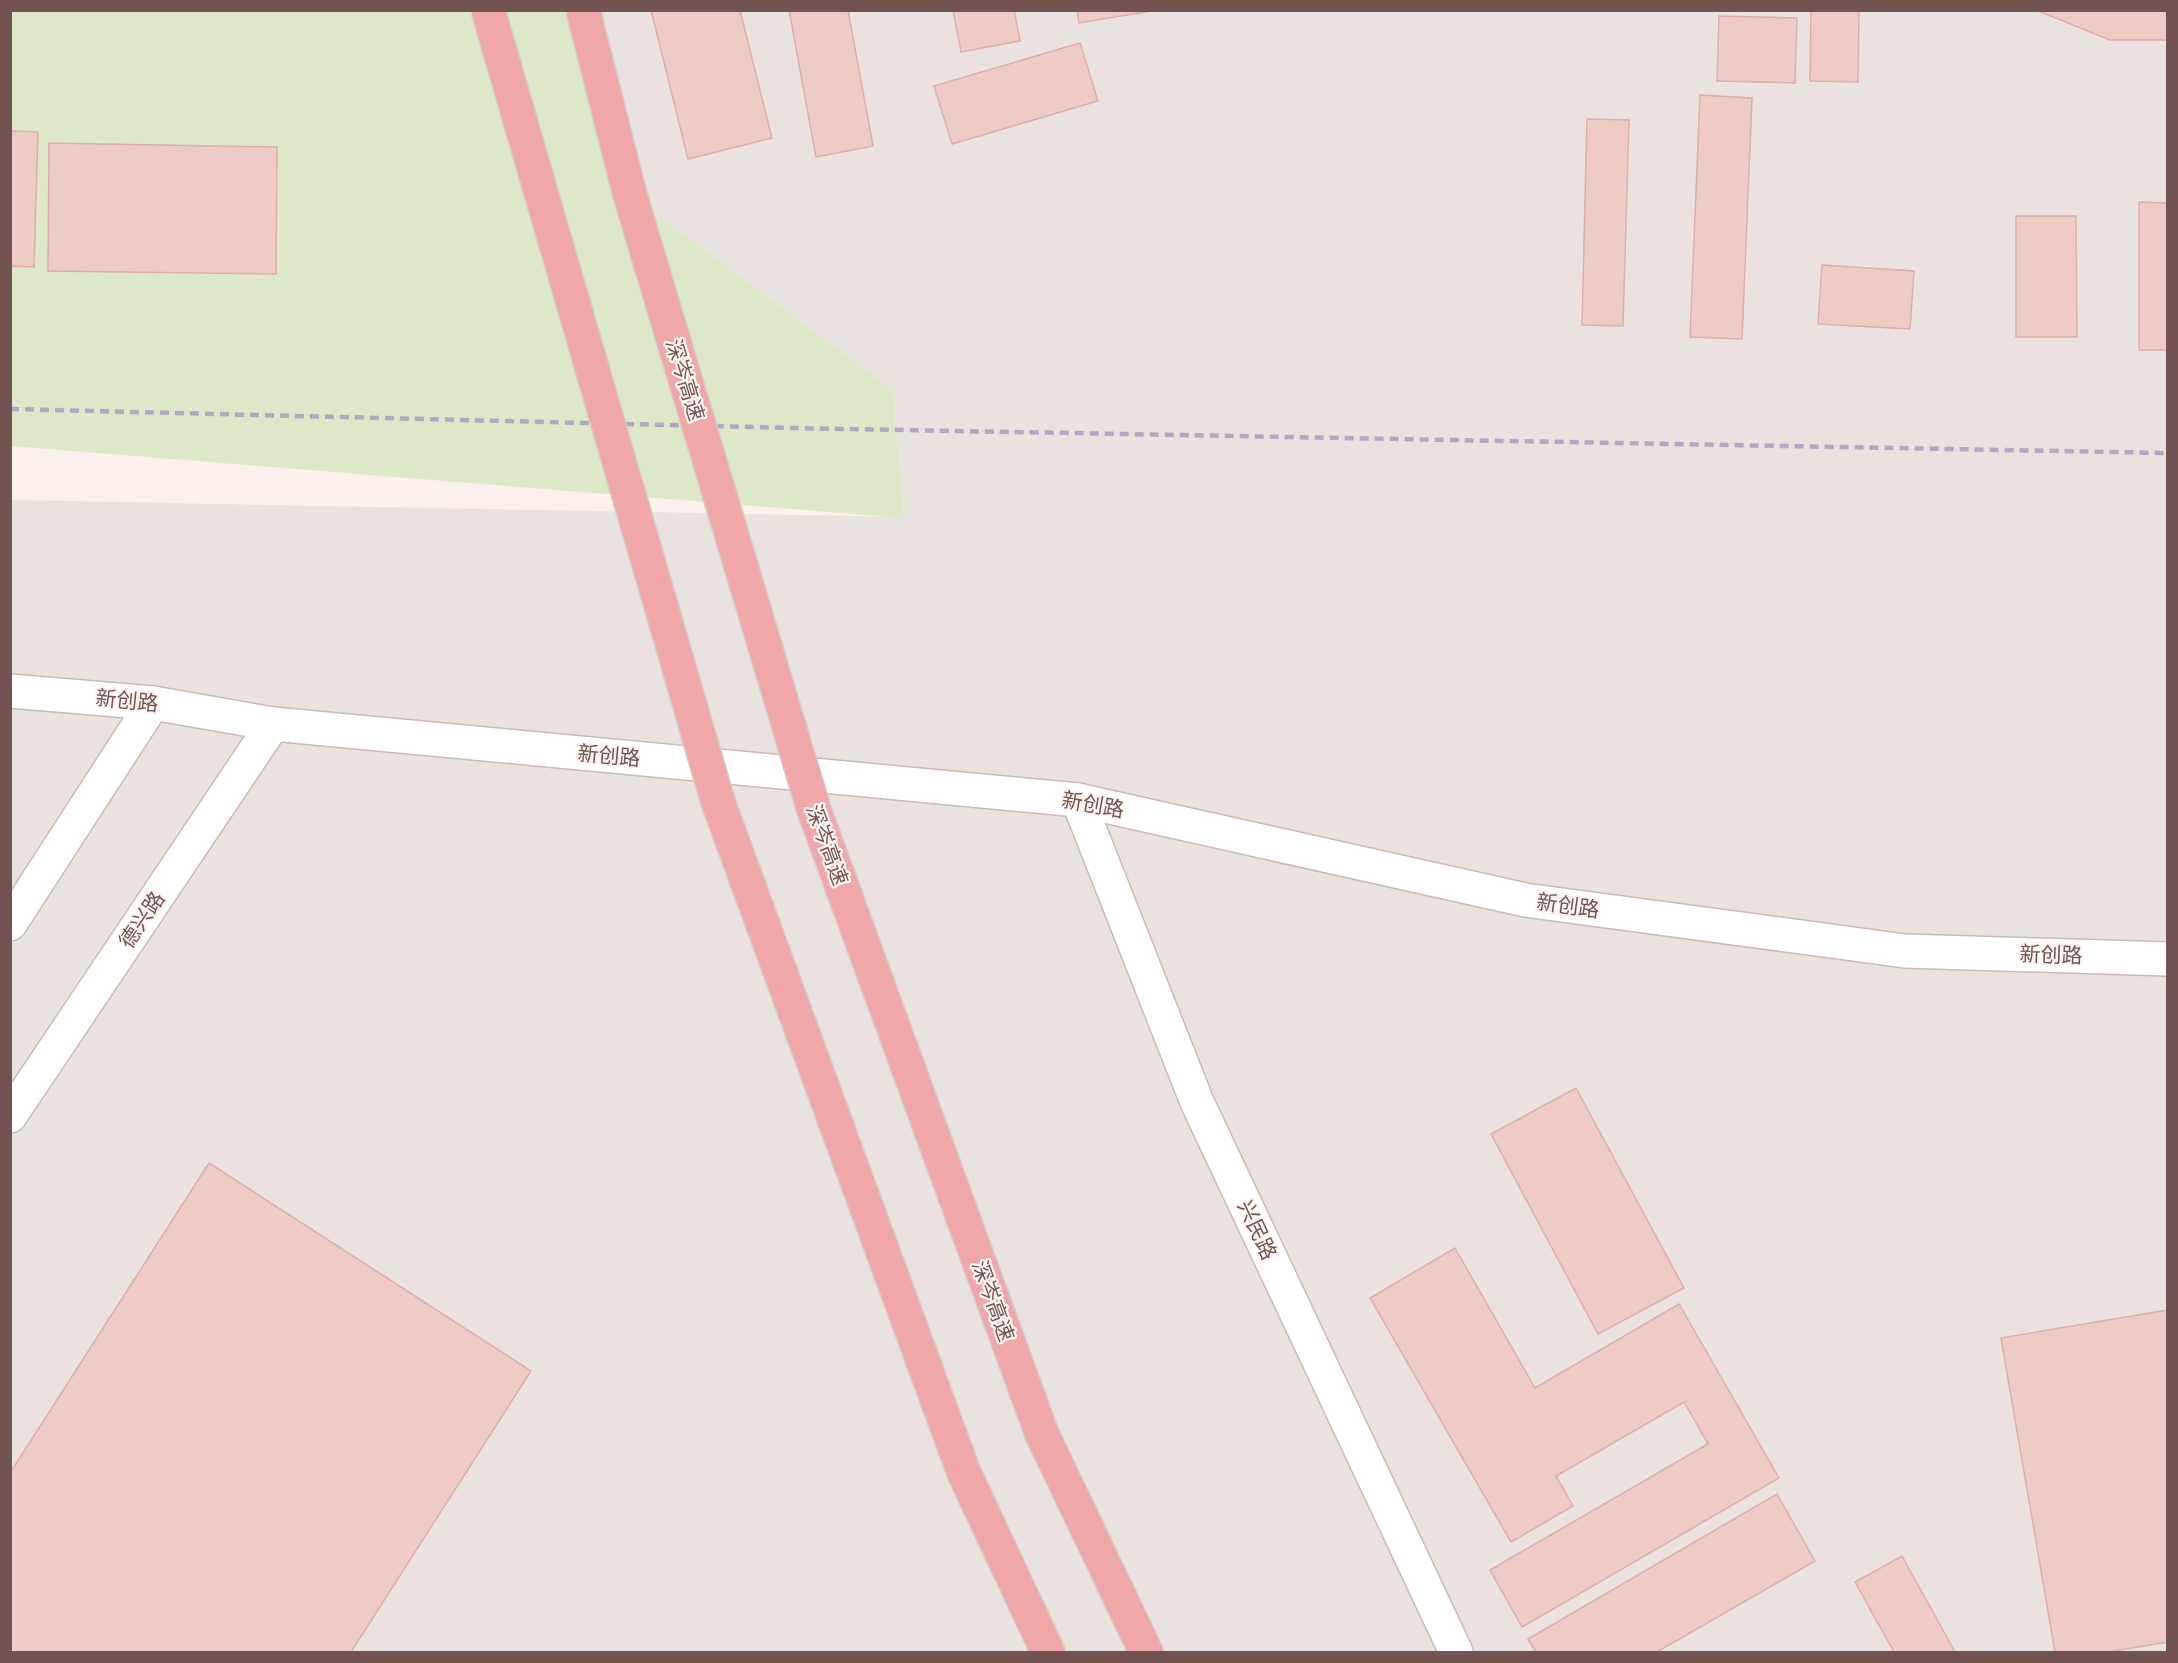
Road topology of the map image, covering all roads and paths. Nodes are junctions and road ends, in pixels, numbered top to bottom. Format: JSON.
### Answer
{"nodes":[{"id":1,"x":488,"y":10,"type":"edge"},
{"id":2,"x":583,"y":10,"type":"edge"},
{"id":3,"x":10,"y":691,"type":"edge"},
{"id":4,"x":153,"y":703,"type":"junction"},
{"id":5,"x":273,"y":724,"type":"junction"},
{"id":6,"x":1078,"y":800,"type":"junction"},
{"id":7,"x":10,"y":924,"type":"edge"},
{"id":8,"x":2168,"y":959,"type":"edge"},
{"id":9,"x":10,"y":1116,"type":"edge"},
{"id":10,"x":1048,"y":1653,"type":"edge"},
{"id":11,"x":1146,"y":1653,"type":"edge"},
{"id":12,"x":1456,"y":1653,"type":"edge"}],
"edges":[{"from":1,"to":10,"type":"highway","bridge":true},
{"from":2,"to":11,"type":"highway","name":"深岑高速","bridge":true},
{"from":3,"to":4,"type":"street","name":"新创路"},
{"from":4,"to":5,"type":"street","name":"新创路"},
{"from":4,"to":7,"type":"street"},
{"from":5,"to":6,"type":"street","name":"新创路"},
{"from":5,"to":9,"type":"street","name":"德兴路"},
{"from":6,"to":8,"type":"street","name":"新创路"},
{"from":6,"to":12,"type":"street","name":"兴民路"}]}
